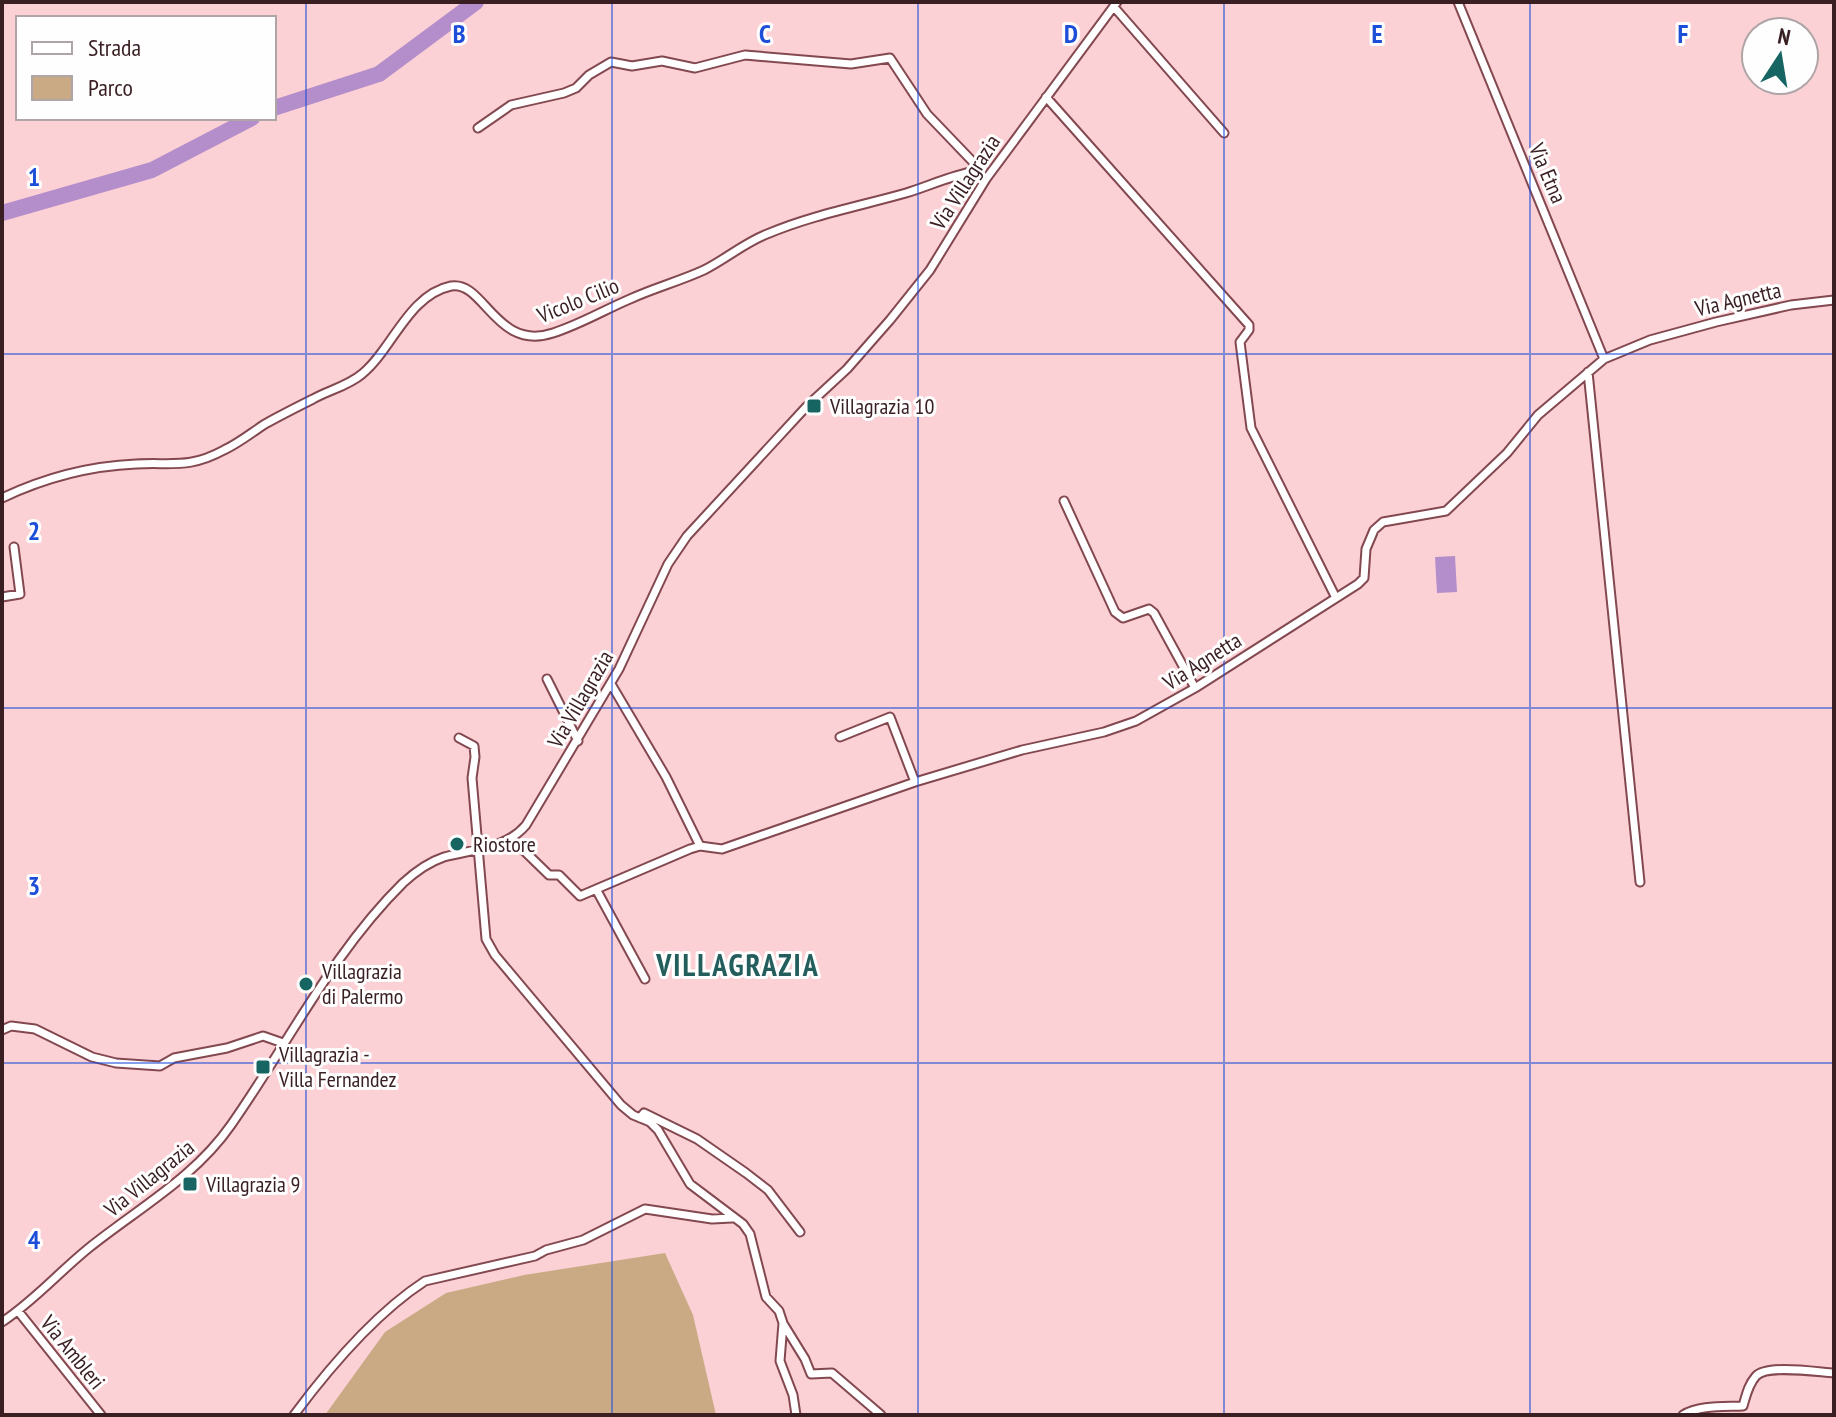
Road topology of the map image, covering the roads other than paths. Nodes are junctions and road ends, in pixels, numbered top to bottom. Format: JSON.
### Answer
{"nodes":[{"id":1,"x":1458,"y":2,"type":"edge"},
{"id":2,"x":1115,"y":4,"type":"edge"},
{"id":3,"x":1046,"y":97,"type":"junction"},
{"id":4,"x":478,"y":128,"type":"dead end"},
{"id":5,"x":1224,"y":133,"type":"dead end"},
{"id":6,"x":976,"y":171,"type":"junction"},
{"id":7,"x":986,"y":179,"type":"junction"},
{"id":8,"x":1834,"y":300,"type":"edge"},
{"id":9,"x":1604,"y":359,"type":"junction"},
{"id":10,"x":1588,"y":372,"type":"junction"},
{"id":11,"x":2,"y":498,"type":"edge"},
{"id":12,"x":1064,"y":501,"type":"dead end"},
{"id":13,"x":14,"y":547,"type":"dead end"},
{"id":14,"x":2,"y":597,"type":"edge"},
{"id":15,"x":1336,"y":598,"type":"junction"},
{"id":16,"x":547,"y":679,"type":"dead end"},
{"id":17,"x":611,"y":684,"type":"junction"},
{"id":18,"x":1195,"y":688,"type":"junction"},
{"id":19,"x":840,"y":737,"type":"dead end"},
{"id":20,"x":459,"y":738,"type":"dead end"},
{"id":21,"x":578,"y":741,"type":"junction"},
{"id":22,"x":915,"y":782,"type":"junction"},
{"id":23,"x":512,"y":839,"type":"junction"},
{"id":24,"x":700,"y":846,"type":"junction"},
{"id":25,"x":477,"y":850,"type":"junction"},
{"id":26,"x":1640,"y":882,"type":"dead end"},
{"id":27,"x":596,"y":889,"type":"junction"},
{"id":28,"x":645,"y":979,"type":"dead end"},
{"id":29,"x":2,"y":1030,"type":"edge"},
{"id":30,"x":283,"y":1043,"type":"junction"},
{"id":31,"x":640,"y":1118,"type":"junction"},
{"id":32,"x":734,"y":1218,"type":"junction"},
{"id":33,"x":800,"y":1232,"type":"dead end"},
{"id":34,"x":18,"y":1311,"type":"junction"},
{"id":35,"x":2,"y":1322,"type":"edge"},
{"id":36,"x":783,"y":1323,"type":"junction"},
{"id":37,"x":1834,"y":1373,"type":"edge"},
{"id":38,"x":101,"y":1415,"type":"edge"},
{"id":39,"x":294,"y":1415,"type":"edge"},
{"id":40,"x":796,"y":1415,"type":"edge"},
{"id":41,"x":881,"y":1415,"type":"edge"},
{"id":42,"x":1683,"y":1415,"type":"edge"}],
"edges":[{"from":1,"to":9,"type":"street","name":"Via Etna"},
{"from":2,"to":3,"type":"street","name":"Via Villagrazia"},
{"from":2,"to":5,"type":"street","name":"Via Villagrazia"},
{"from":3,"to":7,"type":"street","name":"Via Villagrazia"},
{"from":3,"to":15,"type":"street"},
{"from":4,"to":6,"type":"street"},
{"from":6,"to":7,"type":"street"},
{"from":6,"to":11,"type":"street","name":"Vicolo Cilio"},
{"from":7,"to":17,"type":"street","name":"Via Villagrazia"},
{"from":8,"to":9,"type":"street","name":"Via Agnetta"},
{"from":9,"to":10,"type":"street","name":"Via Agnetta"},
{"from":10,"to":15,"type":"street","name":"Via Agnetta"},
{"from":10,"to":26,"type":"street"},
{"from":12,"to":18,"type":"street"},
{"from":13,"to":14,"type":"street"},
{"from":15,"to":18,"type":"street","name":"Via Agnetta"},
{"from":16,"to":21,"type":"street"},
{"from":17,"to":21,"type":"street","name":"Via Villagrazia"},
{"from":17,"to":24,"type":"street"},
{"from":18,"to":22,"type":"street","name":"Via Agnetta"},
{"from":19,"to":22,"type":"street"},
{"from":20,"to":25,"type":"street"},
{"from":21,"to":23,"type":"street","name":"Via Villagrazia"},
{"from":22,"to":24,"type":"street","name":"Via Agnetta"},
{"from":23,"to":25,"type":"street","name":"Via Villagrazia"},
{"from":23,"to":27,"type":"street"},
{"from":24,"to":27,"type":"street","name":"Via Agnetta"},
{"from":25,"to":30,"type":"street","name":"Via Villagrazia"},
{"from":25,"to":31,"type":"street"},
{"from":27,"to":28,"type":"street"},
{"from":29,"to":30,"type":"street"},
{"from":30,"to":34,"type":"street","name":"Via Villagrazia"},
{"from":31,"to":32,"type":"street"},
{"from":31,"to":33,"type":"street"},
{"from":32,"to":36,"type":"street"},
{"from":32,"to":39,"type":"street"},
{"from":34,"to":35,"type":"street","name":"Via Villagrazia"},
{"from":34,"to":38,"type":"street","name":"Via Ambleri"},
{"from":36,"to":40,"type":"street"},
{"from":36,"to":41,"type":"street"},
{"from":37,"to":42,"type":"street"}]}
